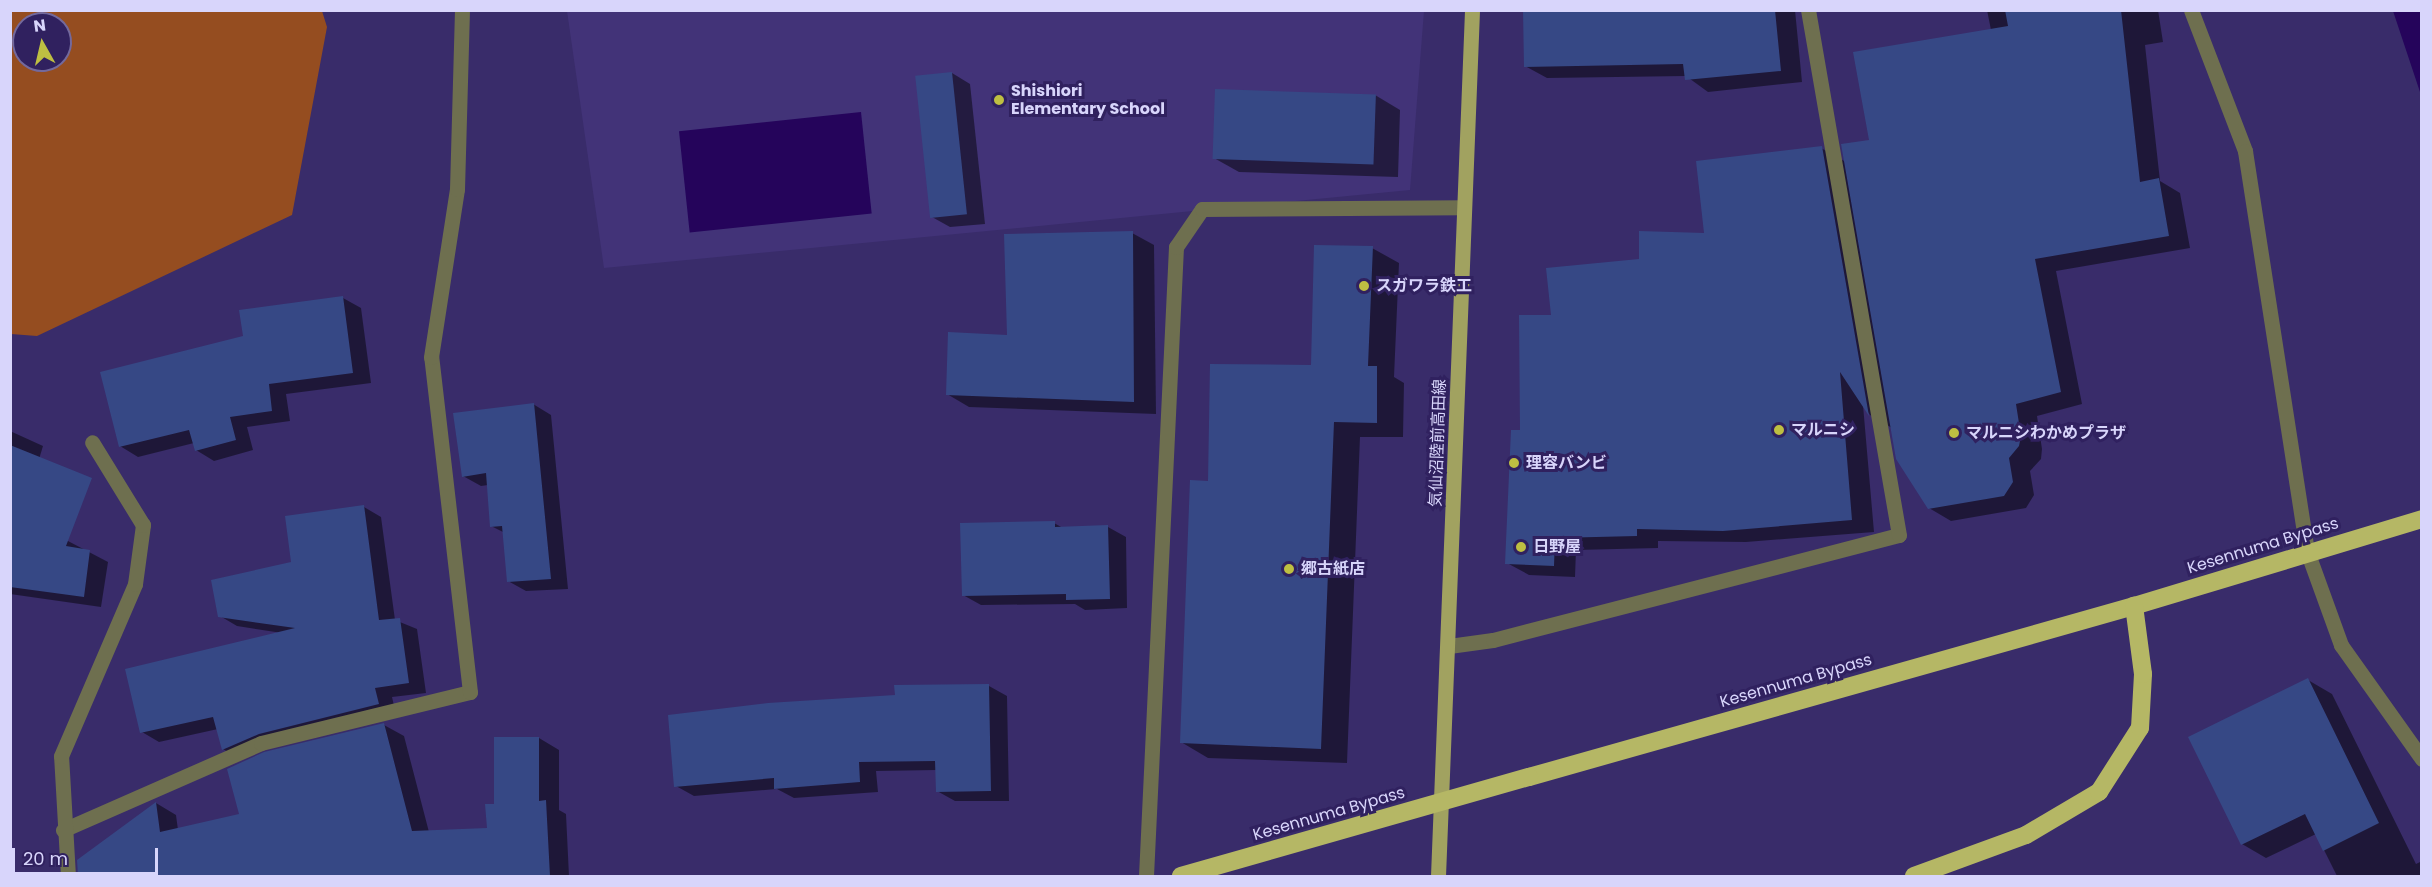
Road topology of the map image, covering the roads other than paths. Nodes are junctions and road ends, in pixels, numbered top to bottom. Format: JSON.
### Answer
{"nodes":[{"id":1,"x":462,"y":10,"type":"edge"},
{"id":2,"x":1472,"y":10,"type":"edge"},
{"id":3,"x":1808,"y":10,"type":"edge"},
{"id":4,"x":2191,"y":10,"type":"edge"},
{"id":5,"x":1464,"y":207,"type":"junction"},
{"id":6,"x":92,"y":442,"type":"dead end"},
{"id":7,"x":2421,"y":519,"type":"edge"},
{"id":8,"x":2307,"y":550,"type":"junction"},
{"id":9,"x":2134,"y":606,"type":"junction"},
{"id":10,"x":1449,"y":646,"type":"junction"},
{"id":11,"x":2421,"y":759,"type":"edge"},
{"id":12,"x":63,"y":830,"type":"junction"},
{"id":13,"x":68,"y":876,"type":"edge"},
{"id":14,"x":1146,"y":876,"type":"edge"},
{"id":15,"x":1181,"y":876,"type":"edge"},
{"id":16,"x":1438,"y":876,"type":"edge"},
{"id":17,"x":1914,"y":876,"type":"edge"}],
"edges":[{"from":1,"to":12,"type":"street"},
{"from":2,"to":5,"type":"main road","name":"気仙沼陸前高田線"},
{"from":3,"to":10,"type":"street"},
{"from":4,"to":8,"type":"street"},
{"from":5,"to":10,"type":"main road","name":"気仙沼陸前高田線"},
{"from":5,"to":14,"type":"street"},
{"from":6,"to":12,"type":"street"},
{"from":7,"to":8,"type":"highway","name":"Kesennuma Bypass"},
{"from":8,"to":9,"type":"highway","name":"Kesennuma Bypass"},
{"from":8,"to":11,"type":"street"},
{"from":9,"to":15,"type":"highway","name":"Kesennuma Bypass","bridge":true},
{"from":9,"to":17,"type":"highway"},
{"from":10,"to":16,"type":"main road","name":"気仙沼陸前高田線"},
{"from":12,"to":13,"type":"street"}]}
